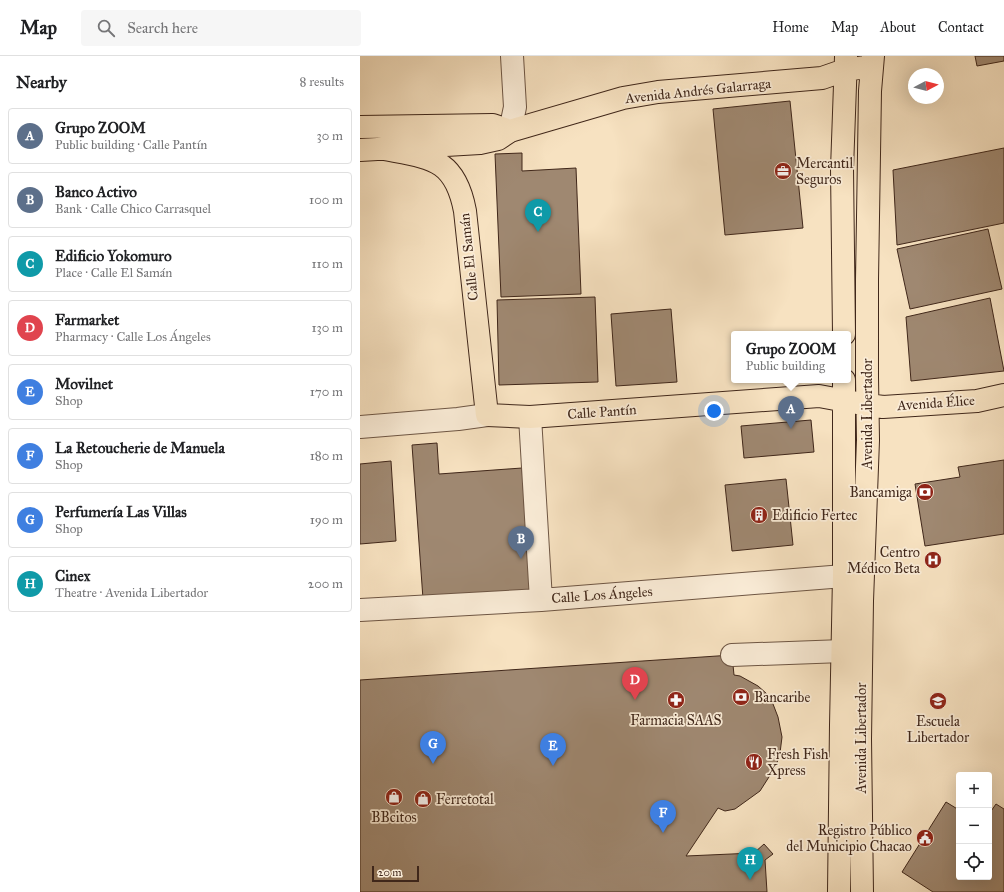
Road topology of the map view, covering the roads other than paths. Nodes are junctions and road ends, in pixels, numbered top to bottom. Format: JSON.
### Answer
{"nodes":[{"id":1,"x":512,"y":56,"type":"edge"},
{"id":2,"x":848,"y":60,"type":"edge"},
{"id":3,"x":872,"y":61,"type":"edge"},
{"id":4,"x":360,"y":127,"type":"edge"},
{"id":5,"x":510,"y":131,"type":"junction"},
{"id":6,"x":384,"y":149,"type":"junction"},
{"id":7,"x":360,"y":150,"type":"edge"},
{"id":8,"x":844,"y":331,"type":"edge"},
{"id":9,"x":844,"y":383,"type":"edge"},
{"id":10,"x":1004,"y":395,"type":"edge"},
{"id":11,"x":845,"y":401,"type":"junction"},
{"id":12,"x":868,"y":405,"type":"junction"},
{"id":13,"x":487,"y":415,"type":"junction"},
{"id":14,"x":530,"y":417,"type":"junction"},
{"id":15,"x":360,"y":427,"type":"edge"},
{"id":16,"x":844,"y":576,"type":"junction"},
{"id":17,"x":541,"y":600,"type":"junction"},
{"id":18,"x":360,"y":610,"type":"edge"},
{"id":19,"x":843,"y":651,"type":"junction"},
{"id":20,"x":732,"y":655,"type":"dead end"},
{"id":21,"x":839,"y":892,"type":"edge"},
{"id":22,"x":862,"y":892,"type":"edge"}],
"edges":[{"from":1,"to":5,"type":"street"},
{"from":2,"to":3,"type":"main road","name":"Avenida Andrés Galarraga"},
{"from":2,"to":5,"type":"main road","name":"Avenida Andrés Galarraga"},
{"from":2,"to":8,"type":"main road"},
{"from":3,"to":12,"type":"main road","name":"Avenida Libertador"},
{"from":4,"to":5,"type":"main road"},
{"from":5,"to":6,"type":"main road","name":"Avenida Andrés Galarraga"},
{"from":6,"to":7,"type":"main road"},
{"from":6,"to":13,"type":"main road","name":"Calle El Samán"},
{"from":9,"to":11,"type":"main road","name":"Avenida Libertador"},
{"from":10,"to":12,"type":"main road","name":"Avenida Élice"},
{"from":11,"to":12,"type":"main road","name":"Avenida Élice"},
{"from":11,"to":14,"type":"main road","name":"Calle Pantín"},
{"from":11,"to":16,"type":"main road","name":"Avenida Libertador"},
{"from":12,"to":22,"type":"main road","name":"Avenida Libertador"},
{"from":13,"to":14,"type":"main road","name":"Calle Pantín"},
{"from":13,"to":15,"type":"street","name":"Calle Pantín"},
{"from":14,"to":17,"type":"street"},
{"from":16,"to":17,"type":"street","name":"Calle Los Ángeles"},
{"from":16,"to":19,"type":"main road","name":"Avenida Libertador"},
{"from":17,"to":18,"type":"street","name":"Calle Los Ángeles"},
{"from":19,"to":20,"type":"street"},
{"from":19,"to":21,"type":"main road","name":"Avenida Libertador"}]}
